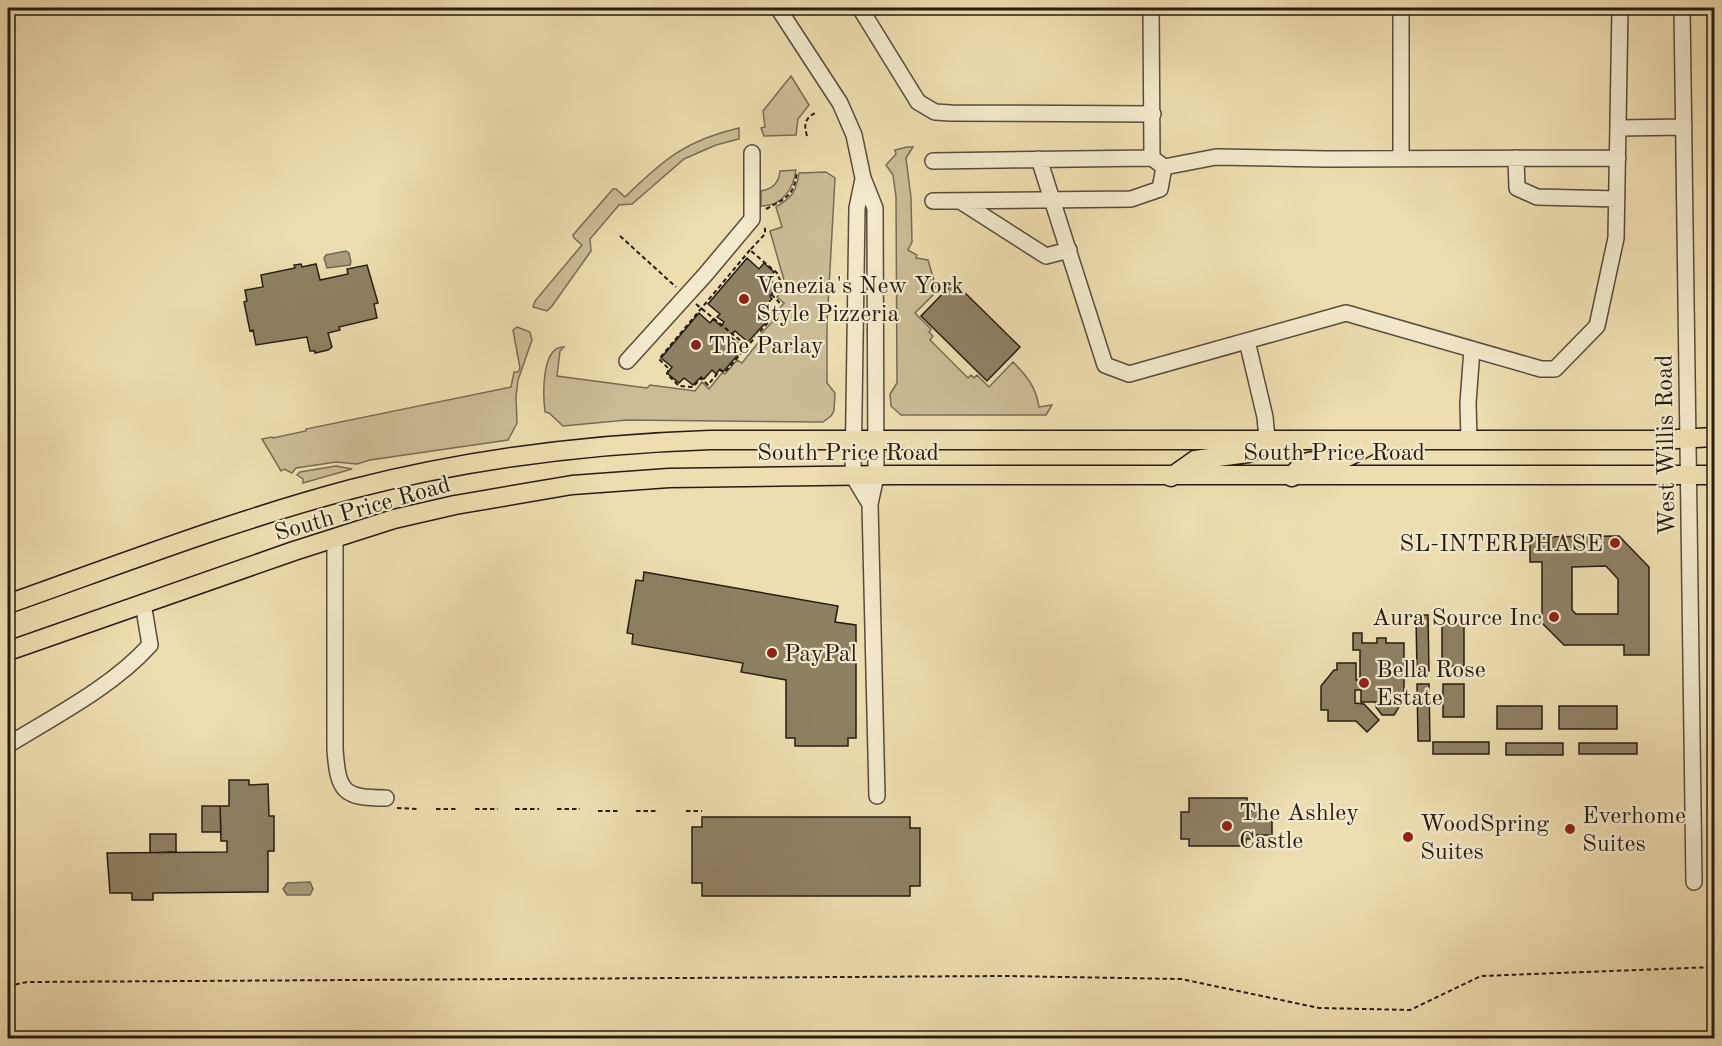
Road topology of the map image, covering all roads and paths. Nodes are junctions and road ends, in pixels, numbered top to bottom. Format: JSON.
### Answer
{"nodes":[{"id":1,"x":778,"y":8,"type":"edge"},
{"id":2,"x":860,"y":8,"type":"edge"},
{"id":3,"x":1151,"y":8,"type":"edge"},
{"id":4,"x":1401,"y":8,"type":"edge"},
{"id":5,"x":1620,"y":8,"type":"edge"},
{"id":6,"x":1683,"y":8,"type":"edge"},
{"id":7,"x":815,"y":113,"type":"dead end"},
{"id":8,"x":1153,"y":114,"type":"junction"},
{"id":9,"x":1684,"y":127,"type":"junction"},
{"id":10,"x":1619,"y":128,"type":"junction"},
{"id":11,"x":807,"y":136,"type":"dead end"},
{"id":12,"x":752,"y":153,"type":"dead end"},
{"id":13,"x":1401,"y":158,"type":"junction"},
{"id":14,"x":1516,"y":158,"type":"junction"},
{"id":15,"x":1618,"y":158,"type":"junction"},
{"id":16,"x":1039,"y":159,"type":"junction"},
{"id":17,"x":933,"y":161,"type":"dead end"},
{"id":18,"x":1158,"y":163,"type":"junction"},
{"id":19,"x":797,"y":171,"type":"dead end"},
{"id":20,"x":863,"y":178,"type":"junction"},
{"id":21,"x":1617,"y":199,"type":"junction"},
{"id":22,"x":1053,"y":200,"type":"junction"},
{"id":23,"x":933,"y":201,"type":"dead end"},
{"id":24,"x":960,"y":201,"type":"junction"},
{"id":25,"x":765,"y":217,"type":"dead end"},
{"id":26,"x":765,"y":225,"type":"dead end"},
{"id":27,"x":620,"y":236,"type":"dead end"},
{"id":28,"x":750,"y":250,"type":"junction"},
{"id":29,"x":1069,"y":250,"type":"junction"},
{"id":30,"x":686,"y":296,"type":"junction"},
{"id":31,"x":701,"y":309,"type":"junction"},
{"id":32,"x":1247,"y":341,"type":"junction"},
{"id":33,"x":748,"y":346,"type":"junction"},
{"id":34,"x":1472,"y":349,"type":"junction"},
{"id":35,"x":627,"y":362,"type":"dead end"},
{"id":36,"x":1714,"y":437,"type":"edge"},
{"id":37,"x":1267,"y":439,"type":"junction"},
{"id":38,"x":1688,"y":439,"type":"junction"},
{"id":39,"x":853,"y":440,"type":"junction"},
{"id":40,"x":876,"y":440,"type":"junction"},
{"id":41,"x":1380,"y":440,"type":"junction"},
{"id":42,"x":1469,"y":440,"type":"junction"},
{"id":43,"x":1714,"y":475,"type":"edge"},
{"id":44,"x":853,"y":476,"type":"junction"},
{"id":45,"x":876,"y":476,"type":"junction"},
{"id":46,"x":1689,"y":476,"type":"junction"},
{"id":47,"x":1172,"y":477,"type":"junction"},
{"id":48,"x":1292,"y":477,"type":"junction"},
{"id":49,"x":870,"y":504,"type":"junction"},
{"id":50,"x":335,"y":538,"type":"junction"},
{"id":51,"x":143,"y":603,"type":"junction"},
{"id":52,"x":8,"y":604,"type":"edge"},
{"id":53,"x":8,"y":651,"type":"edge"},
{"id":54,"x":8,"y":745,"type":"edge"},
{"id":55,"x":877,"y":796,"type":"dead end"},
{"id":56,"x":390,"y":803,"type":"joint"},
{"id":57,"x":418,"y":809,"type":"dead end"},
{"id":58,"x":436,"y":809,"type":"dead end"},
{"id":59,"x":458,"y":809,"type":"dead end"},
{"id":60,"x":475,"y":809,"type":"dead end"},
{"id":61,"x":498,"y":809,"type":"dead end"},
{"id":62,"x":515,"y":809,"type":"dead end"},
{"id":63,"x":539,"y":809,"type":"dead end"},
{"id":64,"x":557,"y":809,"type":"dead end"},
{"id":65,"x":580,"y":809,"type":"dead end"},
{"id":66,"x":598,"y":811,"type":"dead end"},
{"id":67,"x":619,"y":811,"type":"dead end"},
{"id":68,"x":636,"y":811,"type":"dead end"},
{"id":69,"x":658,"y":811,"type":"dead end"},
{"id":70,"x":686,"y":811,"type":"dead end"},
{"id":71,"x":702,"y":811,"type":"dead end"},
{"id":72,"x":1694,"y":882,"type":"dead end"},
{"id":73,"x":1714,"y":967,"type":"edge"},
{"id":74,"x":8,"y":986,"type":"edge"}],
"edges":[{"from":1,"to":20,"type":"street"},
{"from":2,"to":8,"type":"street"},
{"from":3,"to":8,"type":"street"},
{"from":4,"to":13,"type":"street"},
{"from":5,"to":10,"type":"street"},
{"from":6,"to":9,"type":"street","name":"West Willis Road"},
{"from":7,"to":11,"type":"path"},
{"from":8,"to":18,"type":"street"},
{"from":9,"to":10,"type":"street"},
{"from":9,"to":38,"type":"street","name":"West Willis Road"},
{"from":10,"to":15,"type":"street"},
{"from":12,"to":30,"type":"street"},
{"from":13,"to":14,"type":"street"},
{"from":13,"to":18,"type":"street"},
{"from":14,"to":15,"type":"street"},
{"from":14,"to":21,"type":"street"},
{"from":15,"to":21,"type":"street"},
{"from":16,"to":17,"type":"street"},
{"from":16,"to":18,"type":"street"},
{"from":16,"to":22,"type":"street"},
{"from":18,"to":22,"type":"street"},
{"from":19,"to":25,"type":"path"},
{"from":20,"to":39,"type":"street"},
{"from":20,"to":40,"type":"street"},
{"from":21,"to":34,"type":"street"},
{"from":22,"to":24,"type":"street"},
{"from":22,"to":29,"type":"street"},
{"from":23,"to":24,"type":"street"},
{"from":24,"to":29,"type":"street"},
{"from":26,"to":28,"type":"path"},
{"from":27,"to":30,"type":"path"},
{"from":28,"to":31,"type":"path"},
{"from":28,"to":33,"type":"path"},
{"from":29,"to":32,"type":"street"},
{"from":30,"to":31,"type":"path"},
{"from":30,"to":35,"type":"street"},
{"from":31,"to":33,"type":"path"},
{"from":31,"to":33,"type":"path"},
{"from":32,"to":34,"type":"street"},
{"from":32,"to":37,"type":"street"},
{"from":34,"to":42,"type":"street"},
{"from":36,"to":38,"type":"main road","name":"South Price Road"},
{"from":37,"to":40,"type":"main road","name":"South Price Road"},
{"from":37,"to":41,"type":"main road","name":"South Price Road"},
{"from":37,"to":47,"type":"main road"},
{"from":38,"to":42,"type":"main road","name":"South Price Road"},
{"from":38,"to":46,"type":"street","name":"West Willis Road"},
{"from":39,"to":40,"type":"main road","name":"South Price Road"},
{"from":39,"to":44,"type":"street"},
{"from":39,"to":52,"type":"main road","name":"South Price Road"},
{"from":40,"to":45,"type":"street"},
{"from":41,"to":42,"type":"main road","name":"South Price Road"},
{"from":41,"to":48,"type":"main road"},
{"from":43,"to":46,"type":"main road","name":"South Price Road"},
{"from":44,"to":45,"type":"main road","name":"South Price Road"},
{"from":44,"to":49,"type":"street"},
{"from":44,"to":50,"type":"main road","name":"South Price Road"},
{"from":45,"to":47,"type":"main road","name":"South Price Road"},
{"from":45,"to":49,"type":"street"},
{"from":46,"to":48,"type":"main road","name":"South Price Road"},
{"from":46,"to":72,"type":"street","name":"West Willis Road"},
{"from":47,"to":48,"type":"main road","name":"South Price Road"},
{"from":49,"to":55,"type":"street"},
{"from":50,"to":51,"type":"main road","name":"South Price Road"},
{"from":50,"to":56,"type":"street"},
{"from":51,"to":53,"type":"main road","name":"South Price Road"},
{"from":51,"to":54,"type":"street"},
{"from":56,"to":57,"type":"path"},
{"from":58,"to":59,"type":"path"},
{"from":60,"to":61,"type":"path"},
{"from":62,"to":63,"type":"path"},
{"from":64,"to":65,"type":"path"},
{"from":66,"to":67,"type":"path"},
{"from":68,"to":69,"type":"path"},
{"from":70,"to":71,"type":"path"},
{"from":73,"to":74,"type":"path"}]}
